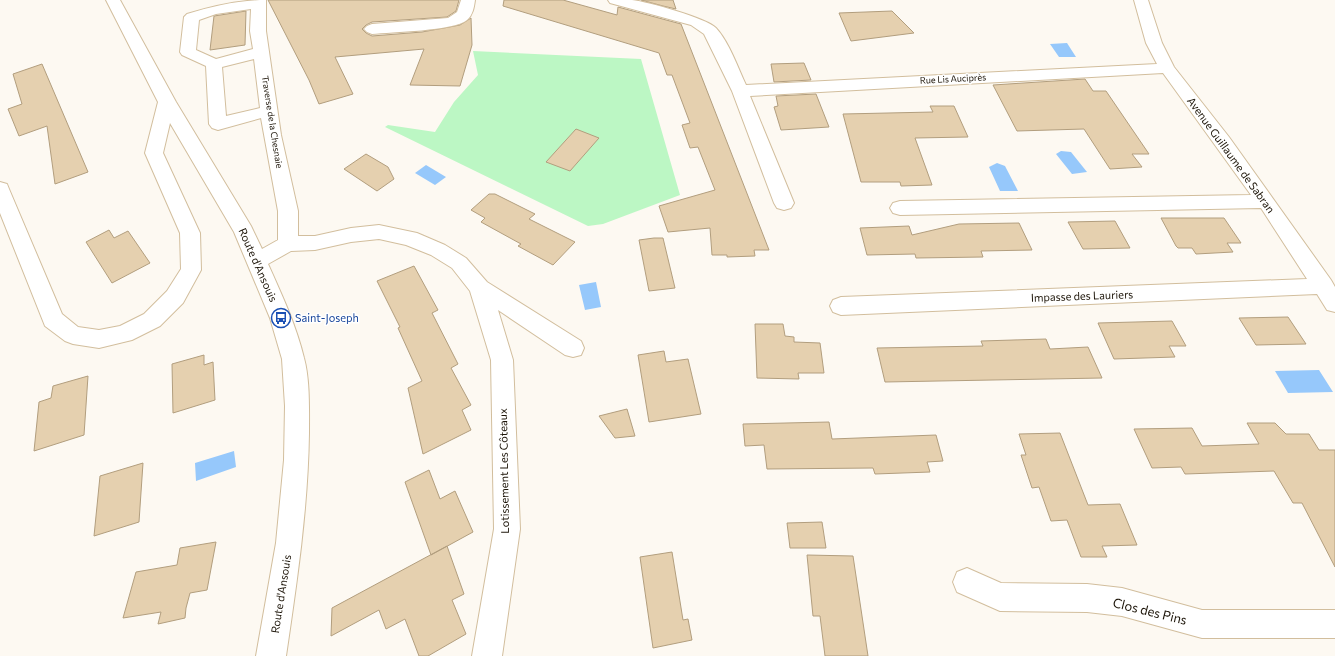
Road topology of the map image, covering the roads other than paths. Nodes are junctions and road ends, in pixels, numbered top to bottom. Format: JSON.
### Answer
{"nodes":[{"id":1,"x":113,"y":0,"type":"edge"},
{"id":2,"x":468,"y":0,"type":"edge"},
{"id":3,"x":614,"y":0,"type":"edge"},
{"id":4,"x":1141,"y":0,"type":"edge"},
{"id":5,"x":259,"y":2,"type":"edge"},
{"id":6,"x":372,"y":29,"type":"dead end"},
{"id":7,"x":261,"y":52,"type":"junction"},
{"id":8,"x":214,"y":64,"type":"junction"},
{"id":9,"x":1167,"y":68,"type":"junction"},
{"id":10,"x":740,"y":91,"type":"junction"},
{"id":11,"x":167,"y":102,"type":"junction"},
{"id":12,"x":269,"y":111,"type":"junction"},
{"id":13,"x":0,"y":189,"type":"edge"},
{"id":14,"x":1266,"y":201,"type":"junction"},
{"id":15,"x":784,"y":203,"type":"dead end"},
{"id":16,"x":900,"y":208,"type":"dead end"},
{"id":17,"x":288,"y":244,"type":"junction"},
{"id":18,"x":257,"y":261,"type":"junction"},
{"id":19,"x":1324,"y":286,"type":"junction"},
{"id":20,"x":480,"y":288,"type":"junction"},
{"id":21,"x":1335,"y":304,"type":"edge"},
{"id":22,"x":841,"y":306,"type":"dead end"},
{"id":23,"x":572,"y":348,"type":"dead end"},
{"id":24,"x":968,"y":582,"type":"dead end"},
{"id":25,"x":1335,"y":624,"type":"edge"},
{"id":26,"x":272,"y":656,"type":"edge"},
{"id":27,"x":487,"y":656,"type":"edge"}],
"edges":[{"from":1,"to":11,"type":"street","name":"Route d'Ansouis"},
{"from":2,"to":6,"type":"street"},
{"from":3,"to":10,"type":"street"},
{"from":4,"to":9,"type":"street","name":"Avenue Guillaume de Sabran"},
{"from":5,"to":7,"type":"street","name":"Traverse de la Chesnaie"},
{"from":5,"to":8,"type":"street"},
{"from":7,"to":8,"type":"street"},
{"from":7,"to":12,"type":"street","name":"Traverse de la Chesnaie"},
{"from":8,"to":12,"type":"street"},
{"from":9,"to":10,"type":"street","name":"Rue Lis Auciprès"},
{"from":9,"to":14,"type":"street","name":"Avenue Guillaume de Sabran"},
{"from":10,"to":15,"type":"street"},
{"from":11,"to":13,"type":"street"},
{"from":11,"to":18,"type":"street","name":"Route d'Ansouis"},
{"from":12,"to":17,"type":"street","name":"Traverse de la Chesnaie"},
{"from":14,"to":16,"type":"street"},
{"from":14,"to":19,"type":"street","name":"Avenue Guillaume de Sabran"},
{"from":17,"to":18,"type":"street"},
{"from":17,"to":20,"type":"street"},
{"from":18,"to":26,"type":"street","name":"Route d'Ansouis"},
{"from":19,"to":21,"type":"street","name":"Avenue Guillaume de Sabran"},
{"from":19,"to":22,"type":"street","name":"Impasse des Lauriers"},
{"from":20,"to":23,"type":"street"},
{"from":20,"to":27,"type":"street","name":"Lotissement Les Côteaux"},
{"from":24,"to":25,"type":"street","name":"Clos des Pins"}]}
